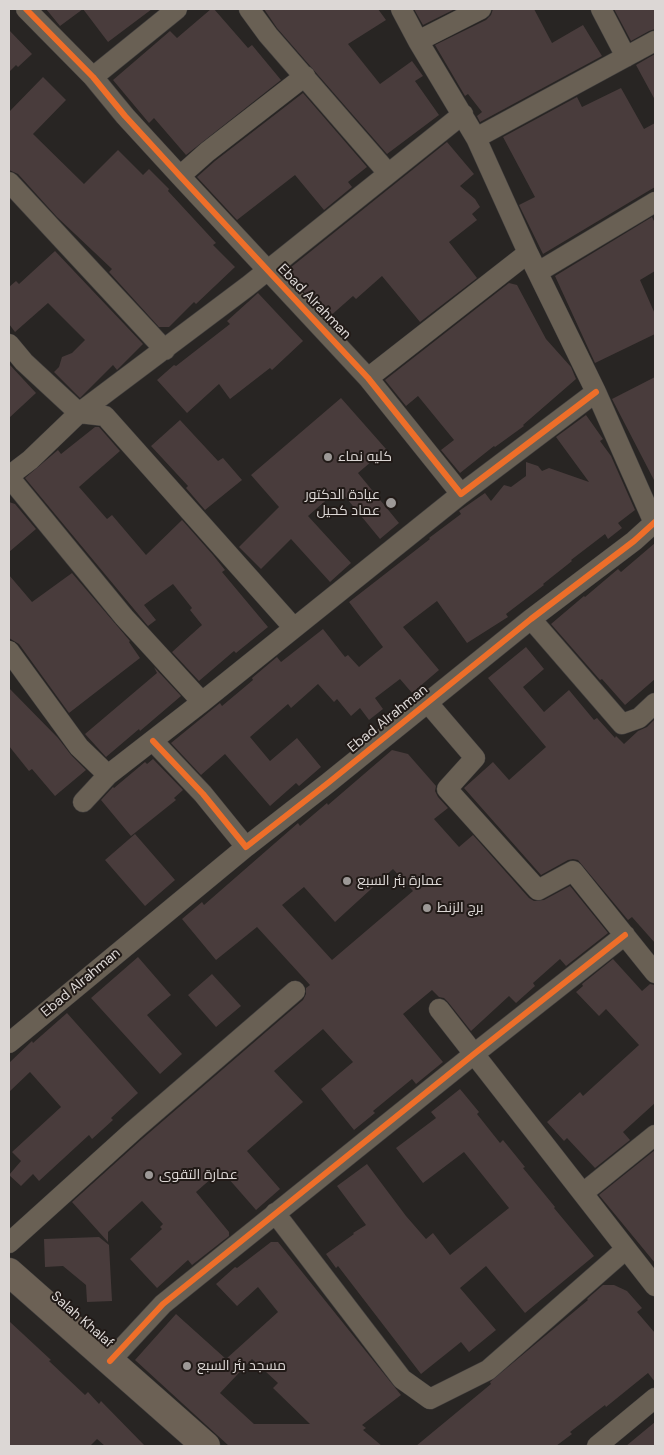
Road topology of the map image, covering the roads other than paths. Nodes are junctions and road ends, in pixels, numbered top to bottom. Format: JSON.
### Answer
{"nodes":[{"id":1,"x":26,"y":9,"type":"edge"},
{"id":2,"x":177,"y":9,"type":"edge"},
{"id":3,"x":248,"y":9,"type":"edge"},
{"id":4,"x":401,"y":9,"type":"edge"},
{"id":5,"x":481,"y":9,"type":"edge"},
{"id":6,"x":601,"y":9,"type":"edge"},
{"id":7,"x":418,"y":41,"type":"junction"},
{"id":8,"x":655,"y":41,"type":"edge"},
{"id":9,"x":626,"y":57,"type":"junction"},
{"id":10,"x":305,"y":76,"type":"junction"},
{"id":11,"x":93,"y":77,"type":"junction"},
{"id":12,"x":463,"y":114,"type":"junction"},
{"id":13,"x":476,"y":138,"type":"junction"},
{"id":14,"x":388,"y":173,"type":"junction"},
{"id":15,"x":180,"y":176,"type":"junction"},
{"id":16,"x":9,"y":182,"type":"edge"},
{"id":17,"x":655,"y":202,"type":"edge"},
{"id":18,"x":528,"y":253,"type":"junction"},
{"id":19,"x":266,"y":270,"type":"junction"},
{"id":20,"x":538,"y":272,"type":"junction"},
{"id":21,"x":9,"y":344,"type":"edge"},
{"id":22,"x":165,"y":350,"type":"junction"},
{"id":23,"x":368,"y":378,"type":"junction"},
{"id":24,"x":596,"y":392,"type":"junction"},
{"id":25,"x":79,"y":413,"type":"junction"},
{"id":26,"x":12,"y":468,"type":"edge"},
{"id":27,"x":461,"y":494,"type":"junction"},
{"id":28,"x":655,"y":523,"type":"edge"},
{"id":29,"x":531,"y":619,"type":"junction"},
{"id":30,"x":294,"y":628,"type":"junction"},
{"id":31,"x":9,"y":651,"type":"edge"},
{"id":32,"x":202,"y":702,"type":"junction"},
{"id":33,"x":428,"y":702,"type":"junction"},
{"id":34,"x":655,"y":703,"type":"edge"},
{"id":35,"x":153,"y":741,"type":"junction"},
{"id":36,"x":108,"y":775,"type":"junction"},
{"id":37,"x":83,"y":802,"type":"dead end"},
{"id":38,"x":246,"y":846,"type":"junction"},
{"id":39,"x":626,"y":935,"type":"junction"},
{"id":40,"x":655,"y":973,"type":"edge"},
{"id":41,"x":295,"y":991,"type":"dead end"},
{"id":42,"x":439,"y":1009,"type":"dead end"},
{"id":43,"x":9,"y":1043,"type":"edge"},
{"id":44,"x":474,"y":1054,"type":"junction"},
{"id":45,"x":655,"y":1135,"type":"edge"},
{"id":46,"x":583,"y":1193,"type":"junction"},
{"id":47,"x":275,"y":1213,"type":"junction"},
{"id":48,"x":9,"y":1243,"type":"edge"},
{"id":49,"x":626,"y":1249,"type":"junction"},
{"id":50,"x":9,"y":1272,"type":"edge"},
{"id":51,"x":655,"y":1286,"type":"edge"},
{"id":52,"x":110,"y":1361,"type":"junction"},
{"id":53,"x":655,"y":1398,"type":"edge"},
{"id":54,"x":206,"y":1446,"type":"edge"},
{"id":55,"x":597,"y":1446,"type":"edge"}],
"edges":[{"from":1,"to":11,"type":"street","name":"Ebad Alrahman"},
{"from":2,"to":11,"type":"street"},
{"from":3,"to":10,"type":"street"},
{"from":4,"to":7,"type":"street"},
{"from":5,"to":7,"type":"street"},
{"from":6,"to":9,"type":"street"},
{"from":7,"to":12,"type":"street"},
{"from":8,"to":9,"type":"street"},
{"from":9,"to":13,"type":"street"},
{"from":10,"to":14,"type":"street"},
{"from":10,"to":15,"type":"street"},
{"from":11,"to":15,"type":"street","name":"Ebad Alrahman"},
{"from":12,"to":13,"type":"street"},
{"from":12,"to":14,"type":"street"},
{"from":13,"to":18,"type":"street"},
{"from":14,"to":19,"type":"street"},
{"from":15,"to":19,"type":"street","name":"Ebad Alrahman"},
{"from":16,"to":22,"type":"street"},
{"from":17,"to":20,"type":"street"},
{"from":18,"to":20,"type":"street"},
{"from":18,"to":23,"type":"street"},
{"from":19,"to":22,"type":"street"},
{"from":19,"to":23,"type":"street","name":"Ebad Alrahman"},
{"from":20,"to":24,"type":"street"},
{"from":21,"to":25,"type":"street"},
{"from":22,"to":25,"type":"street"},
{"from":23,"to":27,"type":"street","name":"Ebad Alrahman"},
{"from":24,"to":27,"type":"street"},
{"from":24,"to":28,"type":"street"},
{"from":25,"to":26,"type":"street"},
{"from":25,"to":30,"type":"street"},
{"from":26,"to":32,"type":"street"},
{"from":27,"to":30,"type":"street"},
{"from":28,"to":29,"type":"street","name":"Ebad Alrahman"},
{"from":29,"to":33,"type":"street","name":"Ebad Alrahman"},
{"from":29,"to":34,"type":"street"},
{"from":30,"to":32,"type":"street"},
{"from":31,"to":36,"type":"street"},
{"from":32,"to":35,"type":"street"},
{"from":33,"to":38,"type":"street","name":"Ebad Alrahman"},
{"from":33,"to":39,"type":"street"},
{"from":35,"to":36,"type":"street"},
{"from":35,"to":38,"type":"street"},
{"from":36,"to":37,"type":"street"},
{"from":38,"to":43,"type":"street","name":"Ebad Alrahman"},
{"from":39,"to":40,"type":"street"},
{"from":39,"to":44,"type":"street"},
{"from":41,"to":48,"type":"street"},
{"from":42,"to":44,"type":"street"},
{"from":44,"to":46,"type":"street"},
{"from":44,"to":47,"type":"street"},
{"from":45,"to":46,"type":"street"},
{"from":46,"to":49,"type":"street"},
{"from":47,"to":49,"type":"street"},
{"from":47,"to":52,"type":"street"},
{"from":49,"to":51,"type":"street"},
{"from":50,"to":52,"type":"main road","name":"Salah Khalaf"},
{"from":52,"to":54,"type":"main road","name":"Salah Khalaf"},
{"from":53,"to":55,"type":"street"}]}
